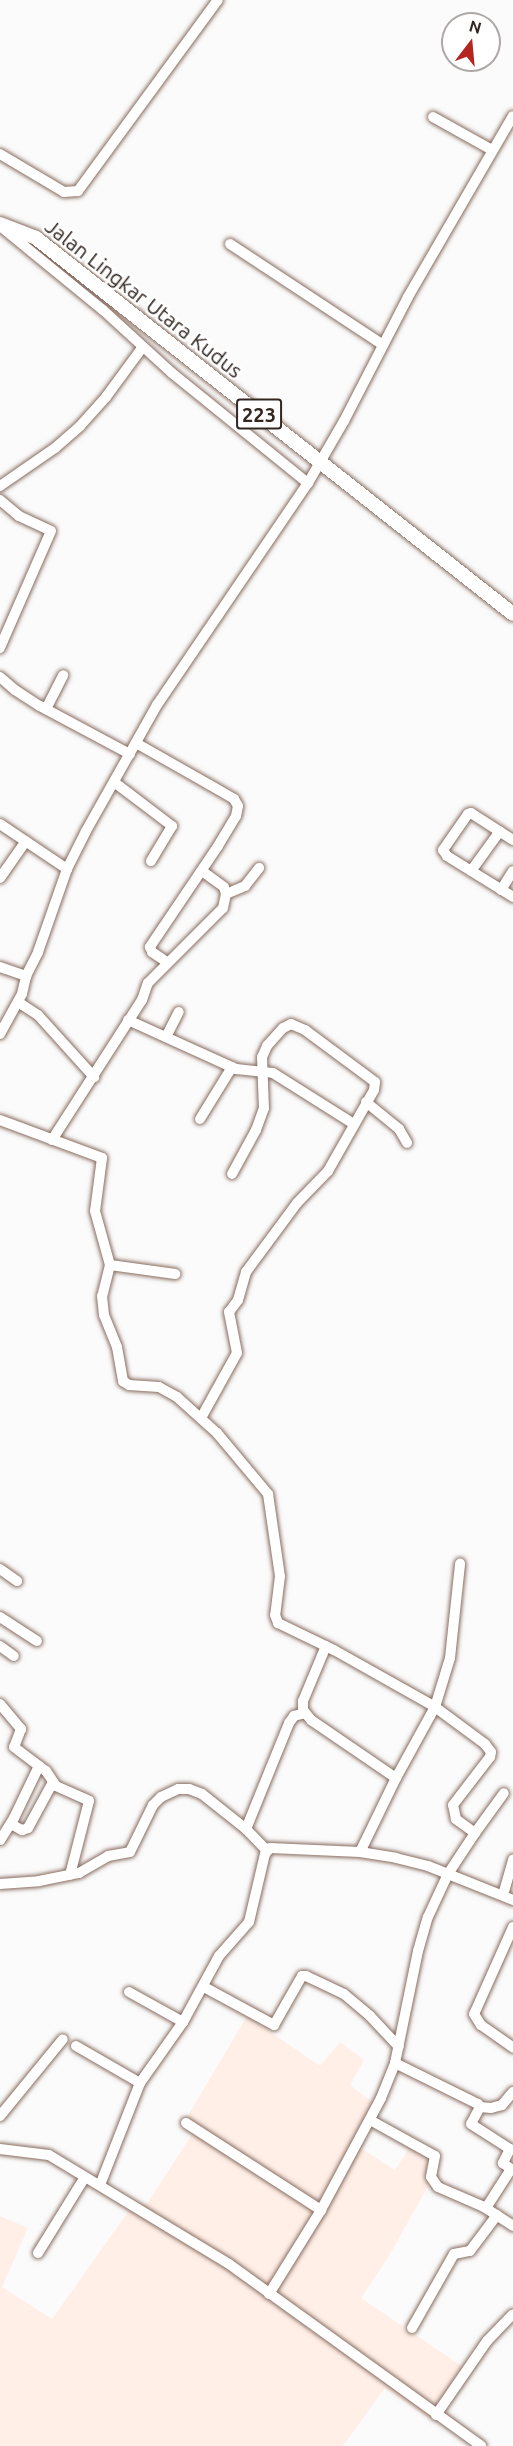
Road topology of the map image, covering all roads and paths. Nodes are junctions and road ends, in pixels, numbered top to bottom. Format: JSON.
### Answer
{"nodes":[{"id":1,"x":218,"y":0,"type":"edge"},
{"id":2,"x":513,"y":116,"type":"edge"},
{"id":3,"x":433,"y":117,"type":"dead end"},
{"id":4,"x":510,"y":130,"type":"edge"},
{"id":5,"x":492,"y":150,"type":"junction"},
{"id":6,"x":0,"y":154,"type":"edge"},
{"id":7,"x":0,"y":225,"type":"edge"},
{"id":8,"x":230,"y":244,"type":"dead end"},
{"id":9,"x":383,"y":345,"type":"junction"},
{"id":10,"x":142,"y":348,"type":"junction"},
{"id":11,"x":320,"y":462,"type":"junction"},
{"id":12,"x":308,"y":483,"type":"junction"},
{"id":13,"x":0,"y":486,"type":"edge"},
{"id":14,"x":0,"y":500,"type":"edge"},
{"id":15,"x":513,"y":614,"type":"edge"},
{"id":16,"x":0,"y":648,"type":"edge"},
{"id":17,"x":63,"y":675,"type":"dead end"},
{"id":18,"x":0,"y":677,"type":"edge"},
{"id":19,"x":46,"y":709,"type":"junction"},
{"id":20,"x":136,"y":743,"type":"junction"},
{"id":21,"x":130,"y":754,"type":"junction"},
{"id":22,"x":114,"y":782,"type":"junction"},
{"id":23,"x":0,"y":824,"type":"edge"},
{"id":24,"x":500,"y":831,"type":"junction"},
{"id":25,"x":513,"y":840,"type":"edge"},
{"id":26,"x":26,"y":841,"type":"junction"},
{"id":27,"x":151,"y":861,"type":"dead end"},
{"id":28,"x":259,"y":868,"type":"dead end"},
{"id":29,"x":67,"y":869,"type":"junction"},
{"id":30,"x":202,"y":871,"type":"junction"},
{"id":31,"x":513,"y":871,"type":"edge"},
{"id":32,"x":471,"y":872,"type":"junction"},
{"id":33,"x":0,"y":878,"type":"edge"},
{"id":34,"x":223,"y":888,"type":"junction"},
{"id":35,"x":501,"y":890,"type":"junction"},
{"id":36,"x":513,"y":897,"type":"edge"},
{"id":37,"x":167,"y":962,"type":"junction"},
{"id":38,"x":0,"y":967,"type":"edge"},
{"id":39,"x":26,"y":976,"type":"junction"},
{"id":40,"x":18,"y":1002,"type":"junction"},
{"id":41,"x":179,"y":1012,"type":"dead end"},
{"id":42,"x":128,"y":1020,"type":"junction"},
{"id":43,"x":0,"y":1034,"type":"edge"},
{"id":44,"x":166,"y":1037,"type":"junction"},
{"id":45,"x":232,"y":1067,"type":"junction"},
{"id":46,"x":262,"y":1071,"type":"junction"},
{"id":47,"x":94,"y":1077,"type":"junction"},
{"id":48,"x":366,"y":1102,"type":"junction"},
{"id":49,"x":200,"y":1119,"type":"dead end"},
{"id":50,"x":0,"y":1120,"type":"edge"},
{"id":51,"x":354,"y":1124,"type":"junction"},
{"id":52,"x":52,"y":1140,"type":"junction"},
{"id":53,"x":407,"y":1143,"type":"dead end"},
{"id":54,"x":232,"y":1174,"type":"dead end"},
{"id":55,"x":110,"y":1265,"type":"junction"},
{"id":56,"x":175,"y":1274,"type":"dead end"},
{"id":57,"x":201,"y":1418,"type":"junction"},
{"id":58,"x":460,"y":1564,"type":"dead end"},
{"id":59,"x":0,"y":1569,"type":"edge"},
{"id":60,"x":17,"y":1581,"type":"dead end"},
{"id":61,"x":0,"y":1617,"type":"edge"},
{"id":62,"x":37,"y":1641,"type":"dead end"},
{"id":63,"x":0,"y":1646,"type":"edge"},
{"id":64,"x":326,"y":1646,"type":"junction"},
{"id":65,"x":14,"y":1656,"type":"dead end"},
{"id":66,"x":435,"y":1707,"type":"junction"},
{"id":67,"x":2,"y":1709,"type":"edge"},
{"id":68,"x":305,"y":1713,"type":"junction"},
{"id":69,"x":39,"y":1766,"type":"junction"},
{"id":70,"x":396,"y":1778,"type":"junction"},
{"id":71,"x":53,"y":1782,"type":"junction"},
{"id":72,"x":504,"y":1793,"type":"dead end"},
{"id":73,"x":11,"y":1824,"type":"junction"},
{"id":74,"x":246,"y":1829,"type":"junction"},
{"id":75,"x":475,"y":1833,"type":"junction"},
{"id":76,"x":0,"y":1840,"type":"edge"},
{"id":77,"x":267,"y":1851,"type":"junction"},
{"id":78,"x":360,"y":1852,"type":"junction"},
{"id":79,"x":513,"y":1859,"type":"edge"},
{"id":80,"x":448,"y":1874,"type":"junction"},
{"id":81,"x":70,"y":1875,"type":"junction"},
{"id":82,"x":0,"y":1884,"type":"edge"},
{"id":83,"x":508,"y":1898,"type":"edge"},
{"id":84,"x":513,"y":1927,"type":"edge"},
{"id":85,"x":204,"y":1988,"type":"junction"},
{"id":86,"x":129,"y":1992,"type":"dead end"},
{"id":87,"x":183,"y":2022,"type":"junction"},
{"id":88,"x":63,"y":2039,"type":"dead end"},
{"id":89,"x":76,"y":2046,"type":"dead end"},
{"id":90,"x":399,"y":2047,"type":"junction"},
{"id":91,"x":513,"y":2047,"type":"edge"},
{"id":92,"x":395,"y":2063,"type":"junction"},
{"id":93,"x":140,"y":2083,"type":"junction"},
{"id":94,"x":513,"y":2092,"type":"edge"},
{"id":95,"x":480,"y":2107,"type":"junction"},
{"id":96,"x":0,"y":2116,"type":"edge"},
{"id":97,"x":370,"y":2120,"type":"junction"},
{"id":98,"x":186,"y":2123,"type":"dead end"},
{"id":99,"x":0,"y":2149,"type":"edge"},
{"id":100,"x":85,"y":2177,"type":"junction"},
{"id":101,"x":100,"y":2185,"type":"junction"},
{"id":102,"x":486,"y":2208,"type":"junction"},
{"id":103,"x":321,"y":2210,"type":"junction"},
{"id":104,"x":497,"y":2215,"type":"junction"},
{"id":105,"x":513,"y":2226,"type":"edge"},
{"id":106,"x":38,"y":2253,"type":"dead end"},
{"id":107,"x":269,"y":2294,"type":"junction"},
{"id":108,"x":513,"y":2314,"type":"edge"},
{"id":109,"x":412,"y":2328,"type":"dead end"},
{"id":110,"x":436,"y":2415,"type":"junction"},
{"id":111,"x":481,"y":2446,"type":"edge"}],
"edges":[{"from":1,"to":6,"type":"street"},
{"from":2,"to":4,"type":"street"},
{"from":3,"to":5,"type":"street"},
{"from":4,"to":5,"type":"street"},
{"from":5,"to":9,"type":"street"},
{"from":7,"to":10,"type":"street"},
{"from":7,"to":11,"type":"main road","name":"Jalan Lingkar Utara Kudus","number":"223"},
{"from":8,"to":9,"type":"street"},
{"from":9,"to":11,"type":"street"},
{"from":10,"to":12,"type":"street"},
{"from":10,"to":13,"type":"street"},
{"from":11,"to":12,"type":"street"},
{"from":11,"to":15,"type":"main road","name":"Jalan Lingkar Utara Kudus","number":"223"},
{"from":12,"to":20,"type":"street"},
{"from":14,"to":16,"type":"street"},
{"from":17,"to":19,"type":"street"},
{"from":18,"to":19,"type":"street"},
{"from":19,"to":21,"type":"street"},
{"from":20,"to":21,"type":"street"},
{"from":20,"to":30,"type":"street"},
{"from":21,"to":22,"type":"street"},
{"from":22,"to":27,"type":"street"},
{"from":22,"to":29,"type":"street"},
{"from":23,"to":26,"type":"street"},
{"from":24,"to":25,"type":"street"},
{"from":24,"to":32,"type":"street"},
{"from":24,"to":32,"type":"street"},
{"from":26,"to":29,"type":"street"},
{"from":26,"to":33,"type":"street"},
{"from":28,"to":34,"type":"street"},
{"from":29,"to":39,"type":"street"},
{"from":30,"to":34,"type":"street"},
{"from":30,"to":37,"type":"street"},
{"from":31,"to":35,"type":"street"},
{"from":32,"to":35,"type":"street"},
{"from":34,"to":37,"type":"street"},
{"from":35,"to":36,"type":"street"},
{"from":37,"to":42,"type":"street"},
{"from":38,"to":39,"type":"street"},
{"from":39,"to":40,"type":"street"},
{"from":40,"to":43,"type":"street"},
{"from":40,"to":47,"type":"street"},
{"from":41,"to":44,"type":"street"},
{"from":42,"to":44,"type":"street"},
{"from":42,"to":47,"type":"street"},
{"from":44,"to":45,"type":"street"},
{"from":45,"to":46,"type":"street"},
{"from":45,"to":49,"type":"street"},
{"from":46,"to":48,"type":"street"},
{"from":46,"to":51,"type":"street"},
{"from":46,"to":54,"type":"street"},
{"from":47,"to":52,"type":"street"},
{"from":48,"to":51,"type":"street"},
{"from":48,"to":53,"type":"street"},
{"from":50,"to":52,"type":"street"},
{"from":51,"to":57,"type":"street"},
{"from":52,"to":55,"type":"street"},
{"from":55,"to":56,"type":"street"},
{"from":55,"to":57,"type":"street"},
{"from":57,"to":64,"type":"street"},
{"from":58,"to":66,"type":"street"},
{"from":59,"to":60,"type":"street"},
{"from":61,"to":62,"type":"street"},
{"from":63,"to":65,"type":"street"},
{"from":64,"to":66,"type":"street"},
{"from":64,"to":68,"type":"street"},
{"from":66,"to":70,"type":"street"},
{"from":66,"to":75,"type":"street"},
{"from":67,"to":69,"type":"street"},
{"from":68,"to":70,"type":"street"},
{"from":68,"to":74,"type":"street"},
{"from":69,"to":71,"type":"street"},
{"from":69,"to":73,"type":"street"},
{"from":70,"to":78,"type":"street"},
{"from":71,"to":73,"type":"street"},
{"from":71,"to":81,"type":"street"},
{"from":72,"to":75,"type":"street"},
{"from":73,"to":76,"type":"street"},
{"from":74,"to":77,"type":"street"},
{"from":74,"to":81,"type":"street"},
{"from":75,"to":80,"type":"street"},
{"from":77,"to":78,"type":"street"},
{"from":77,"to":85,"type":"street"},
{"from":78,"to":80,"type":"street"},
{"from":79,"to":83,"type":"street"},
{"from":80,"to":83,"type":"street"},
{"from":80,"to":90,"type":"street"},
{"from":81,"to":82,"type":"street"},
{"from":84,"to":91,"type":"street"},
{"from":85,"to":87,"type":"street"},
{"from":85,"to":90,"type":"street"},
{"from":86,"to":87,"type":"street"},
{"from":87,"to":93,"type":"street"},
{"from":88,"to":96,"type":"street"},
{"from":89,"to":93,"type":"street"},
{"from":90,"to":92,"type":"street"},
{"from":92,"to":95,"type":"street"},
{"from":92,"to":97,"type":"street"},
{"from":93,"to":101,"type":"street"},
{"from":94,"to":95,"type":"street"},
{"from":95,"to":102,"type":"street"},
{"from":97,"to":102,"type":"street"},
{"from":97,"to":103,"type":"street"},
{"from":98,"to":103,"type":"street"},
{"from":99,"to":100,"type":"street"},
{"from":100,"to":101,"type":"street"},
{"from":100,"to":106,"type":"street"},
{"from":101,"to":107,"type":"street"},
{"from":102,"to":104,"type":"street"},
{"from":103,"to":107,"type":"street"},
{"from":104,"to":105,"type":"street"},
{"from":104,"to":109,"type":"street"},
{"from":107,"to":110,"type":"street"},
{"from":108,"to":110,"type":"street"},
{"from":110,"to":111,"type":"street"}]}
